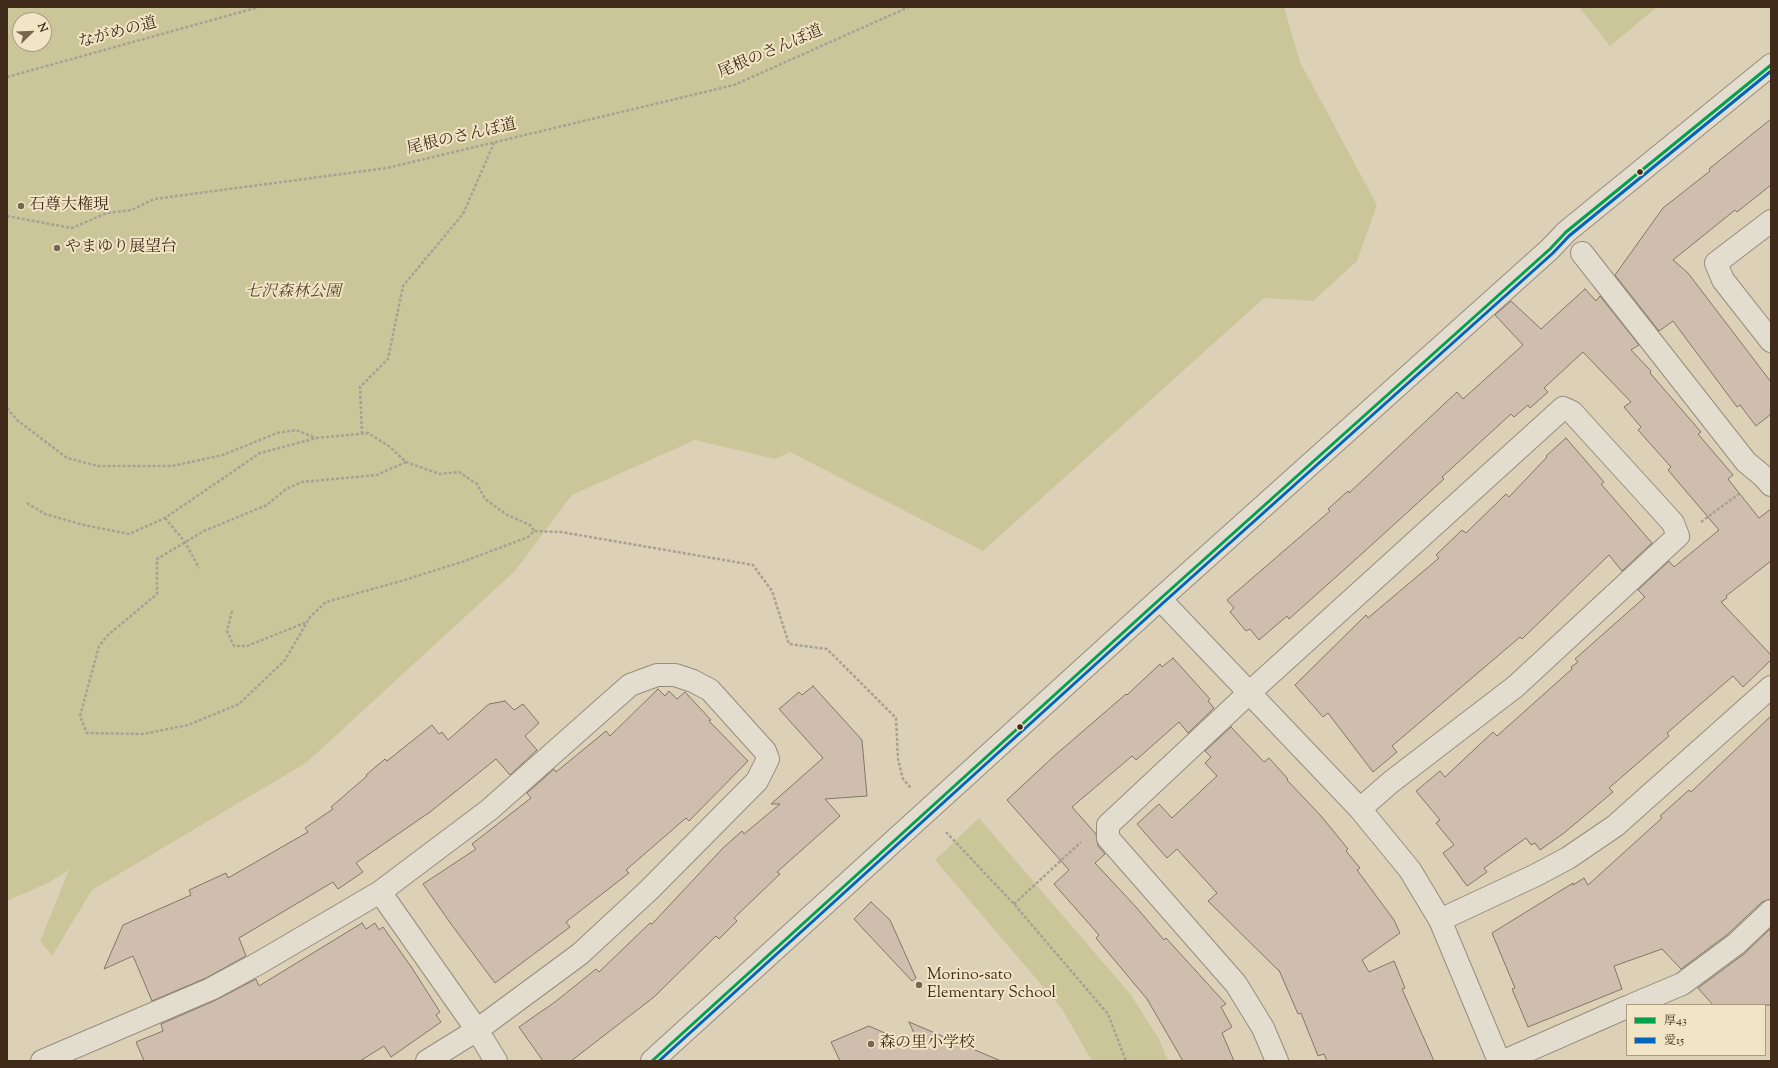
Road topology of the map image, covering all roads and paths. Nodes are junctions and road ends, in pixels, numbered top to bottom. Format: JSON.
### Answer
{"nodes":[{"id":1,"x":259,"y":7,"type":"edge"},
{"id":2,"x":908,"y":7,"type":"edge"},
{"id":3,"x":1771,"y":65,"type":"edge"},
{"id":4,"x":7,"y":77,"type":"edge"},
{"id":5,"x":494,"y":143,"type":"junction"},
{"id":6,"x":7,"y":216,"type":"edge"},
{"id":7,"x":1771,"y":221,"type":"edge"},
{"id":8,"x":1582,"y":253,"type":"dead end"},
{"id":9,"x":1771,"y":341,"type":"edge"},
{"id":10,"x":7,"y":408,"type":"edge"},
{"id":11,"x":362,"y":434,"type":"junction"},
{"id":12,"x":317,"y":438,"type":"junction"},
{"id":13,"x":406,"y":462,"type":"junction"},
{"id":14,"x":1767,"y":480,"type":"edge"},
{"id":15,"x":27,"y":503,"type":"dead end"},
{"id":16,"x":165,"y":518,"type":"junction"},
{"id":17,"x":534,"y":531,"type":"junction"},
{"id":18,"x":1678,"y":536,"type":"junction"},
{"id":19,"x":185,"y":542,"type":"junction"},
{"id":20,"x":199,"y":568,"type":"dead end"},
{"id":21,"x":1160,"y":599,"type":"junction"},
{"id":22,"x":232,"y":611,"type":"dead end"},
{"id":23,"x":307,"y":622,"type":"junction"},
{"id":24,"x":1771,"y":687,"type":"edge"},
{"id":25,"x":1249,"y":693,"type":"junction"},
{"id":26,"x":903,"y":779,"type":"dead end"},
{"id":27,"x":1360,"y":809,"type":"junction"},
{"id":28,"x":944,"y":830,"type":"dead end"},
{"id":29,"x":1108,"y":830,"type":"junction"},
{"id":30,"x":380,"y":892,"type":"junction"},
{"id":31,"x":1014,"y":904,"type":"junction"},
{"id":32,"x":1771,"y":911,"type":"edge"},
{"id":33,"x":1440,"y":920,"type":"junction"},
{"id":34,"x":1634,"y":1004,"type":"edge"},
{"id":35,"x":1626,"y":1007,"type":"edge"},
{"id":36,"x":476,"y":1030,"type":"junction"},
{"id":37,"x":42,"y":1061,"type":"edge"},
{"id":38,"x":427,"y":1061,"type":"edge"},
{"id":39,"x":496,"y":1061,"type":"edge"},
{"id":40,"x":652,"y":1061,"type":"edge"},
{"id":41,"x":1126,"y":1061,"type":"edge"},
{"id":42,"x":1277,"y":1061,"type":"edge"},
{"id":43,"x":1499,"y":1061,"type":"edge"},
{"id":44,"x":1504,"y":1061,"type":"edge"}],
"edges":[{"from":1,"to":4,"type":"path","name":"ながめの道"},
{"from":2,"to":5,"type":"path","name":"尾根のさんぽ道"},
{"from":3,"to":21,"type":"street"},
{"from":5,"to":6,"type":"path","name":"尾根のさんぽ道"},
{"from":5,"to":11,"type":"path"},
{"from":7,"to":9,"type":"street"},
{"from":8,"to":14,"type":"street"},
{"from":10,"to":12,"type":"path"},
{"from":11,"to":12,"type":"path"},
{"from":11,"to":13,"type":"path"},
{"from":12,"to":16,"type":"path"},
{"from":13,"to":17,"type":"path"},
{"from":13,"to":19,"type":"path"},
{"from":14,"to":18,"type":"path"},
{"from":15,"to":16,"type":"path"},
{"from":16,"to":19,"type":"path"},
{"from":17,"to":23,"type":"path"},
{"from":17,"to":26,"type":"path"},
{"from":18,"to":25,"type":"street"},
{"from":18,"to":27,"type":"street"},
{"from":19,"to":20,"type":"path"},
{"from":19,"to":23,"type":"path"},
{"from":21,"to":25,"type":"street"},
{"from":21,"to":40,"type":"street"},
{"from":22,"to":23,"type":"path"},
{"from":24,"to":33,"type":"street"},
{"from":25,"to":27,"type":"street"},
{"from":25,"to":29,"type":"street"},
{"from":27,"to":33,"type":"street"},
{"from":28,"to":31,"type":"path"},
{"from":29,"to":31,"type":"path"},
{"from":29,"to":42,"type":"street"},
{"from":30,"to":36,"type":"street"},
{"from":30,"to":36,"type":"street"},
{"from":30,"to":37,"type":"street"},
{"from":31,"to":41,"type":"path"},
{"from":32,"to":34,"type":"street"},
{"from":33,"to":43,"type":"street"},
{"from":35,"to":44,"type":"street"},
{"from":36,"to":38,"type":"street"},
{"from":36,"to":39,"type":"street"}]}
